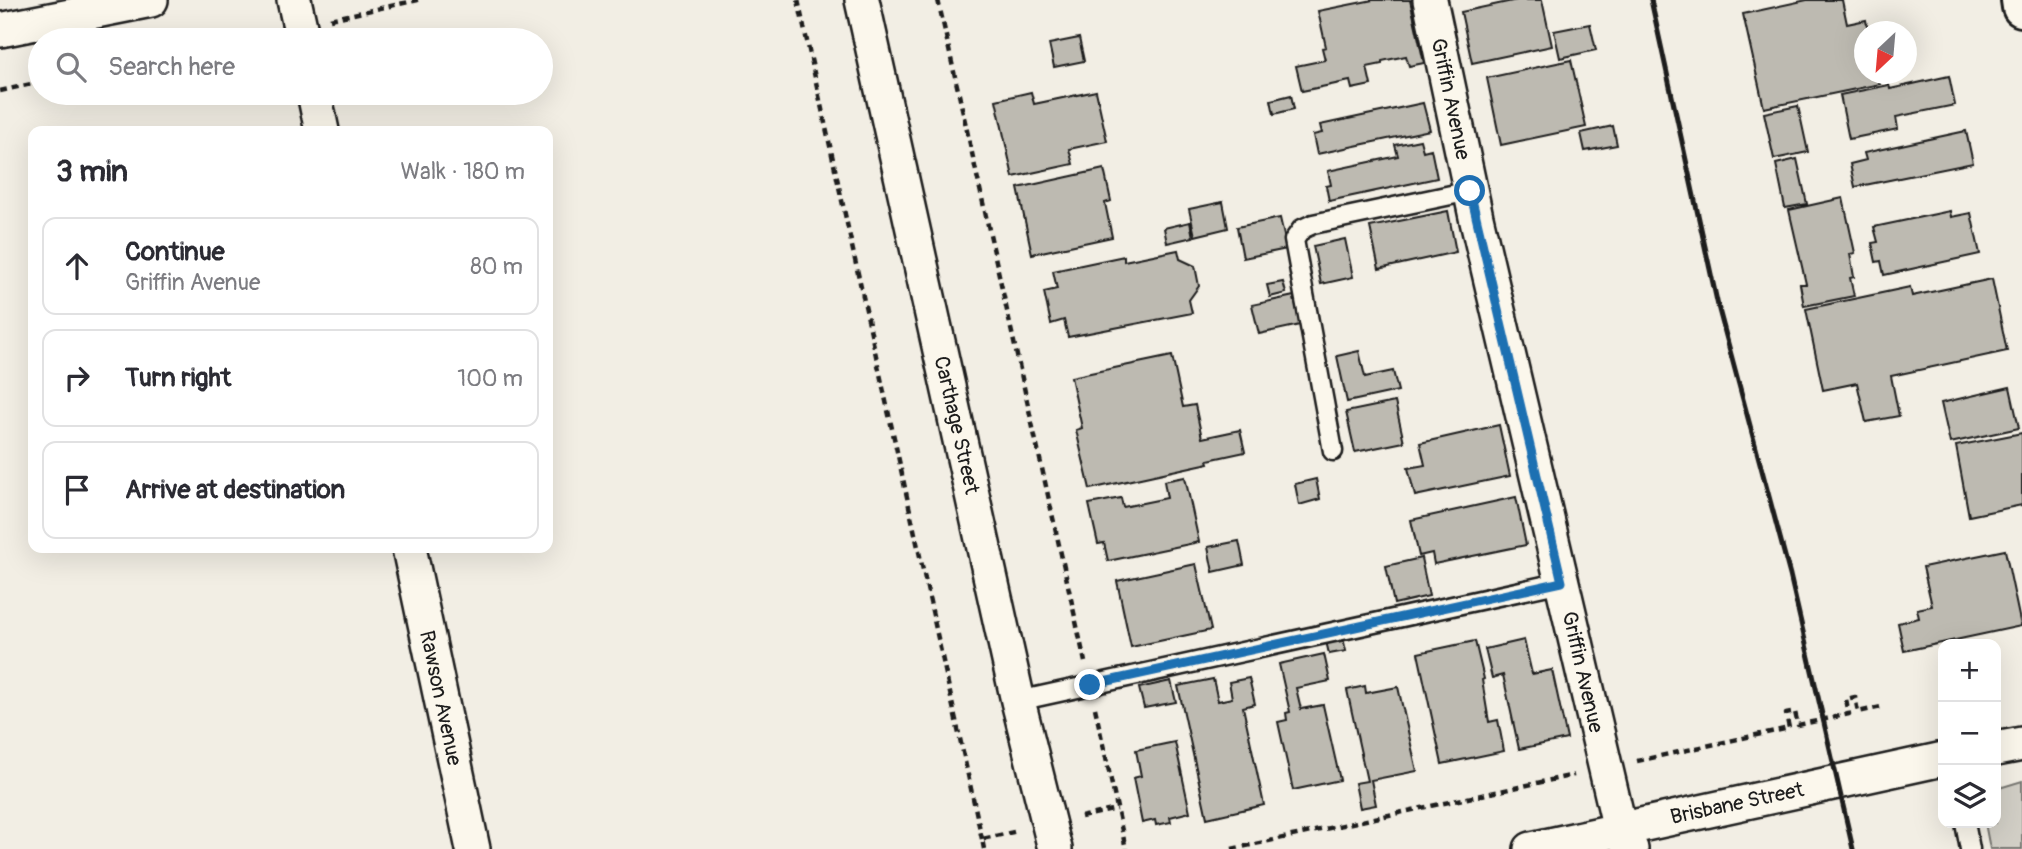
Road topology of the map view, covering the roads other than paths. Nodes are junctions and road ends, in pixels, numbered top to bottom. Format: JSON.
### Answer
{"nodes":[{"id":1,"x":151,"y":0,"type":"edge"},
{"id":2,"x":294,"y":0,"type":"edge"},
{"id":3,"x":862,"y":0,"type":"edge"},
{"id":4,"x":1430,"y":0,"type":"edge"},
{"id":5,"x":2021,"y":0,"type":"edge"},
{"id":6,"x":2022,"y":6,"type":"edge"},
{"id":7,"x":300,"y":28,"type":"edge"},
{"id":8,"x":0,"y":30,"type":"edge"},
{"id":9,"x":317,"y":105,"type":"edge"},
{"id":10,"x":321,"y":126,"type":"edge"},
{"id":11,"x":1470,"y":191,"type":"junction"},
{"id":12,"x":1333,"y":451,"type":"dead end"},
{"id":13,"x":410,"y":553,"type":"edge"},
{"id":14,"x":1562,"y":582,"type":"junction"},
{"id":15,"x":1018,"y":701,"type":"junction"},
{"id":16,"x":2022,"y":744,"type":"edge"},
{"id":17,"x":2001,"y":748,"type":"edge"},
{"id":18,"x":1938,"y":761,"type":"edge"},
{"id":19,"x":1966,"y":828,"type":"edge"},
{"id":20,"x":1626,"y":839,"type":"edge"},
{"id":21,"x":472,"y":849,"type":"edge"},
{"id":22,"x":1055,"y":849,"type":"edge"},
{"id":23,"x":1531,"y":849,"type":"edge"},
{"id":24,"x":1970,"y":849,"type":"edge"}],
"edges":[{"from":1,"to":8,"type":"street"},
{"from":2,"to":7,"type":"street"},
{"from":3,"to":15,"type":"street","name":"Carthage Street"},
{"from":4,"to":11,"type":"street","name":"Griffin Avenue"},
{"from":5,"to":6,"type":"main road"},
{"from":9,"to":10,"type":"street"},
{"from":11,"to":12,"type":"lane"},
{"from":11,"to":14,"type":"street","name":"Griffin Avenue"},
{"from":13,"to":21,"type":"street","name":"Rawson Avenue"},
{"from":14,"to":15,"type":"lane"},
{"from":14,"to":20,"type":"street","name":"Griffin Avenue"},
{"from":15,"to":22,"type":"street","name":"Carthage Street"},
{"from":16,"to":17,"type":"street"},
{"from":18,"to":20,"type":"street","name":"Brisbane Street"},
{"from":19,"to":24,"type":"lane"},
{"from":20,"to":23,"type":"street","name":"Brisbane Street"}]}
